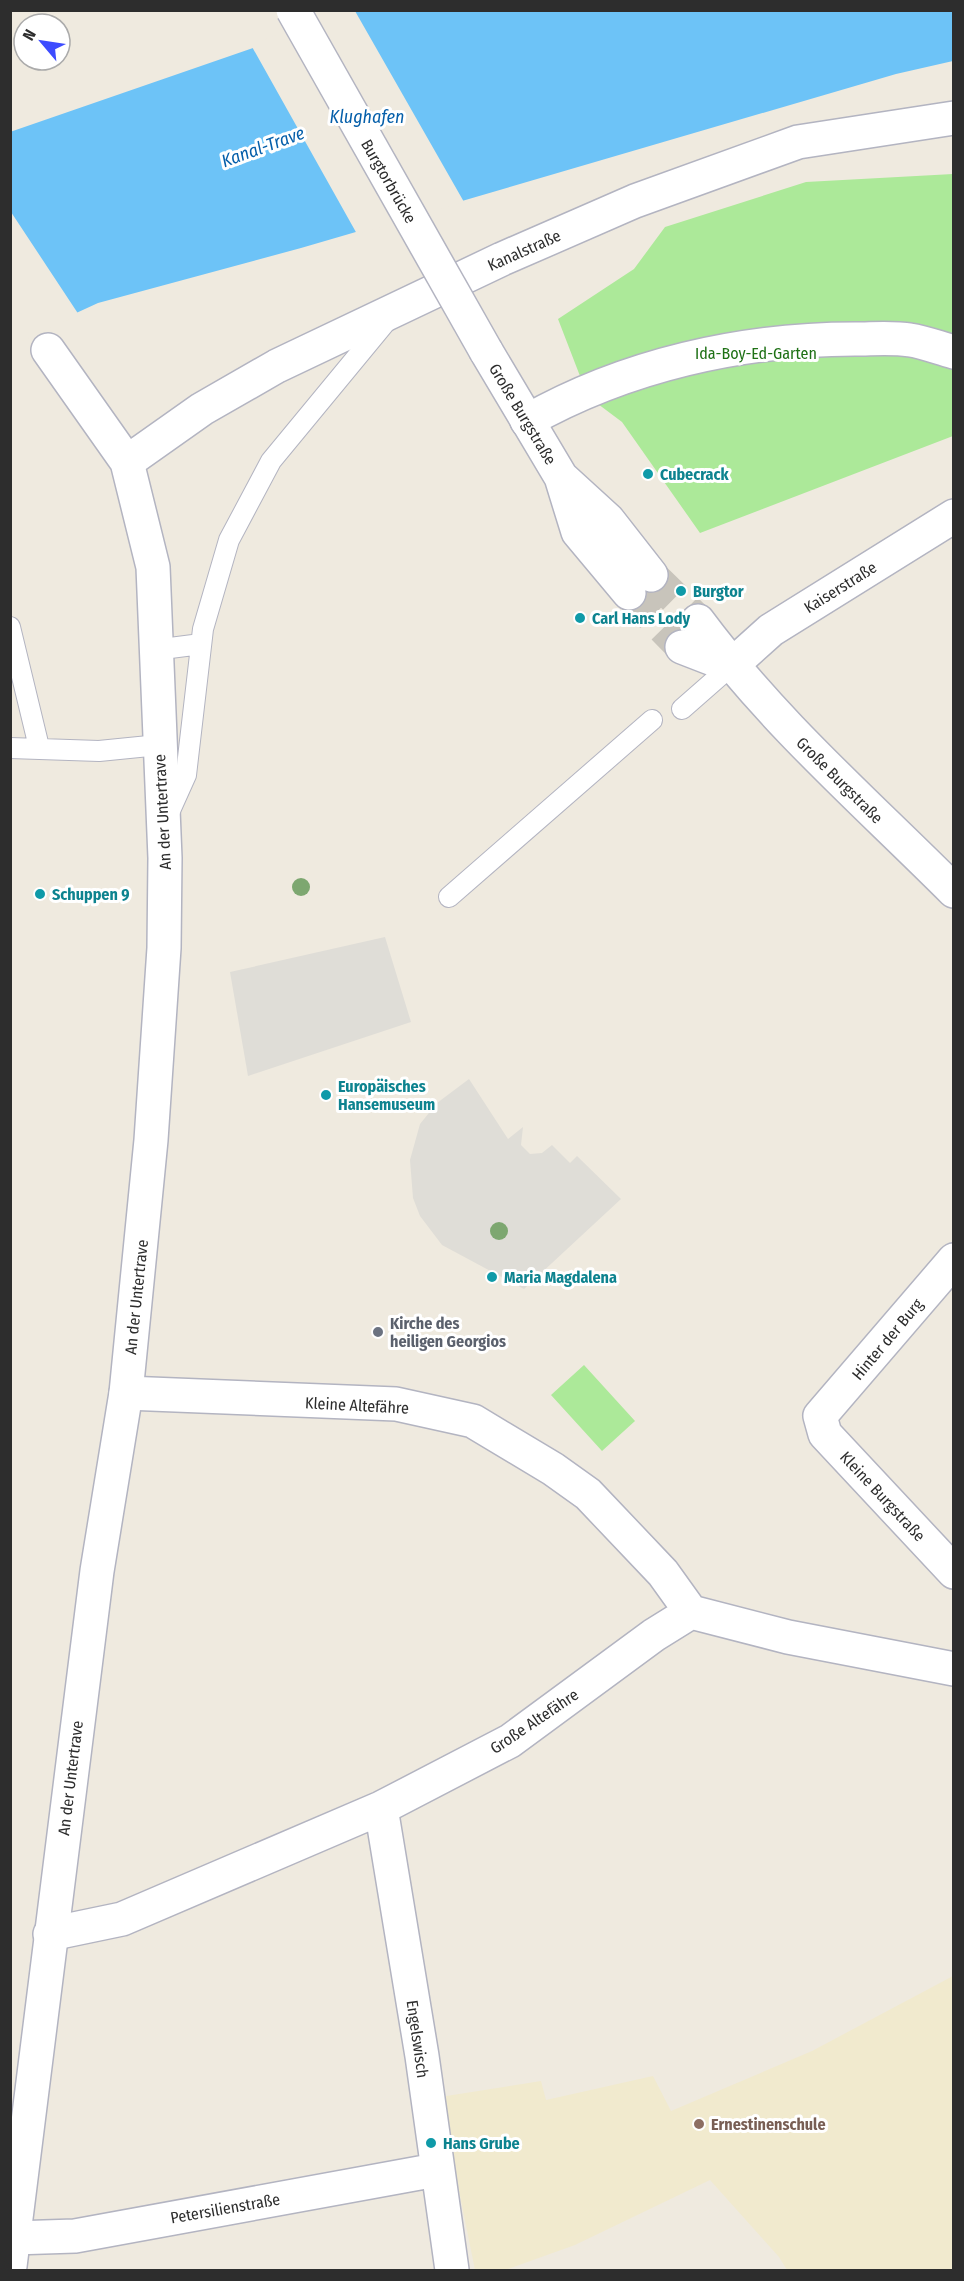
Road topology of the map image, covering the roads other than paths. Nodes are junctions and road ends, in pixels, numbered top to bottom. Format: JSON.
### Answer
{"nodes":[{"id":1,"x":293,"y":10,"type":"edge"},
{"id":2,"x":954,"y":118,"type":"edge"},
{"id":3,"x":395,"y":310,"type":"junction"},
{"id":4,"x":48,"y":350,"type":"dead end"},
{"id":5,"x":486,"y":351,"type":"joint"},
{"id":6,"x":954,"y":352,"type":"edge"},
{"id":7,"x":527,"y":421,"type":"junction"},
{"id":8,"x":127,"y":462,"type":"junction"},
{"id":9,"x":954,"y":516,"type":"edge"},
{"id":10,"x":640,"y":584,"type":"tunnel mouth"},
{"id":11,"x":10,"y":627,"type":"edge"},
{"id":12,"x":690,"y":634,"type":"tunnel mouth"},
{"id":13,"x":201,"y":644,"type":"junction"},
{"id":14,"x":170,"y":648,"type":"dead end"},
{"id":15,"x":731,"y":666,"type":"junction"},
{"id":16,"x":682,"y":710,"type":"dead end"},
{"id":17,"x":652,"y":720,"type":"dead end"},
{"id":18,"x":159,"y":746,"type":"junction"},
{"id":19,"x":39,"y":747,"type":"junction"},
{"id":20,"x":10,"y":748,"type":"edge"},
{"id":21,"x":164,"y":826,"type":"junction"},
{"id":22,"x":954,"y":891,"type":"edge"},
{"id":23,"x":448,"y":897,"type":"dead end"},
{"id":24,"x":954,"y":1260,"type":"edge"},
{"id":25,"x":126,"y":1393,"type":"junction"},
{"id":26,"x":820,"y":1416,"type":"joint"},
{"id":27,"x":954,"y":1572,"type":"edge"},
{"id":28,"x":691,"y":1612,"type":"junction"},
{"id":29,"x":954,"y":1669,"type":"edge"},
{"id":30,"x":381,"y":1808,"type":"junction"},
{"id":31,"x":50,"y":1934,"type":"junction"},
{"id":32,"x":436,"y":2170,"type":"junction"},
{"id":33,"x":12,"y":2252,"type":"edge"},
{"id":34,"x":452,"y":2271,"type":"edge"}],
"edges":[{"from":1,"to":5,"type":"street","name":"Burgtorbrücke","bridge":true},
{"from":2,"to":3,"type":"street","name":"Kanalstraße"},
{"from":3,"to":8,"type":"street","name":"Kanalstraße"},
{"from":3,"to":13,"type":"lane"},
{"from":4,"to":8,"type":"street","name":"An der Untertrave"},
{"from":5,"to":7,"type":"street","name":"Große Burgstraße"},
{"from":6,"to":7,"type":"street"},
{"from":7,"to":10,"type":"street","name":"Große Burgstraße"},
{"from":8,"to":18,"type":"street","name":"An der Untertrave"},
{"from":9,"to":15,"type":"street","name":"Kaiserstraße"},
{"from":11,"to":19,"type":"lane"},
{"from":12,"to":15,"type":"street","name":"Große Burgstraße"},
{"from":13,"to":14,"type":"lane"},
{"from":13,"to":21,"type":"lane"},
{"from":15,"to":16,"type":"lane"},
{"from":15,"to":22,"type":"street","name":"Große Burgstraße"},
{"from":17,"to":23,"type":"lane"},
{"from":18,"to":19,"type":"lane"},
{"from":18,"to":21,"type":"street","name":"An der Untertrave"},
{"from":19,"to":20,"type":"lane"},
{"from":21,"to":25,"type":"street","name":"An der Untertrave"},
{"from":24,"to":26,"type":"street","name":"Hinter der Burg"},
{"from":25,"to":28,"type":"street","name":"Kleine Altefähre"},
{"from":25,"to":31,"type":"street","name":"An der Untertrave"},
{"from":26,"to":27,"type":"street","name":"Kleine Burgstraße"},
{"from":28,"to":29,"type":"street"},
{"from":28,"to":30,"type":"street","name":"Große Altefähre"},
{"from":30,"to":31,"type":"street","name":"Große Altefähre"},
{"from":30,"to":32,"type":"street","name":"Engelswisch"},
{"from":31,"to":33,"type":"street","name":"An der Untertrave"},
{"from":32,"to":33,"type":"street","name":"Petersilienstraße"},
{"from":32,"to":34,"type":"street","name":"Engelswisch"}]}
